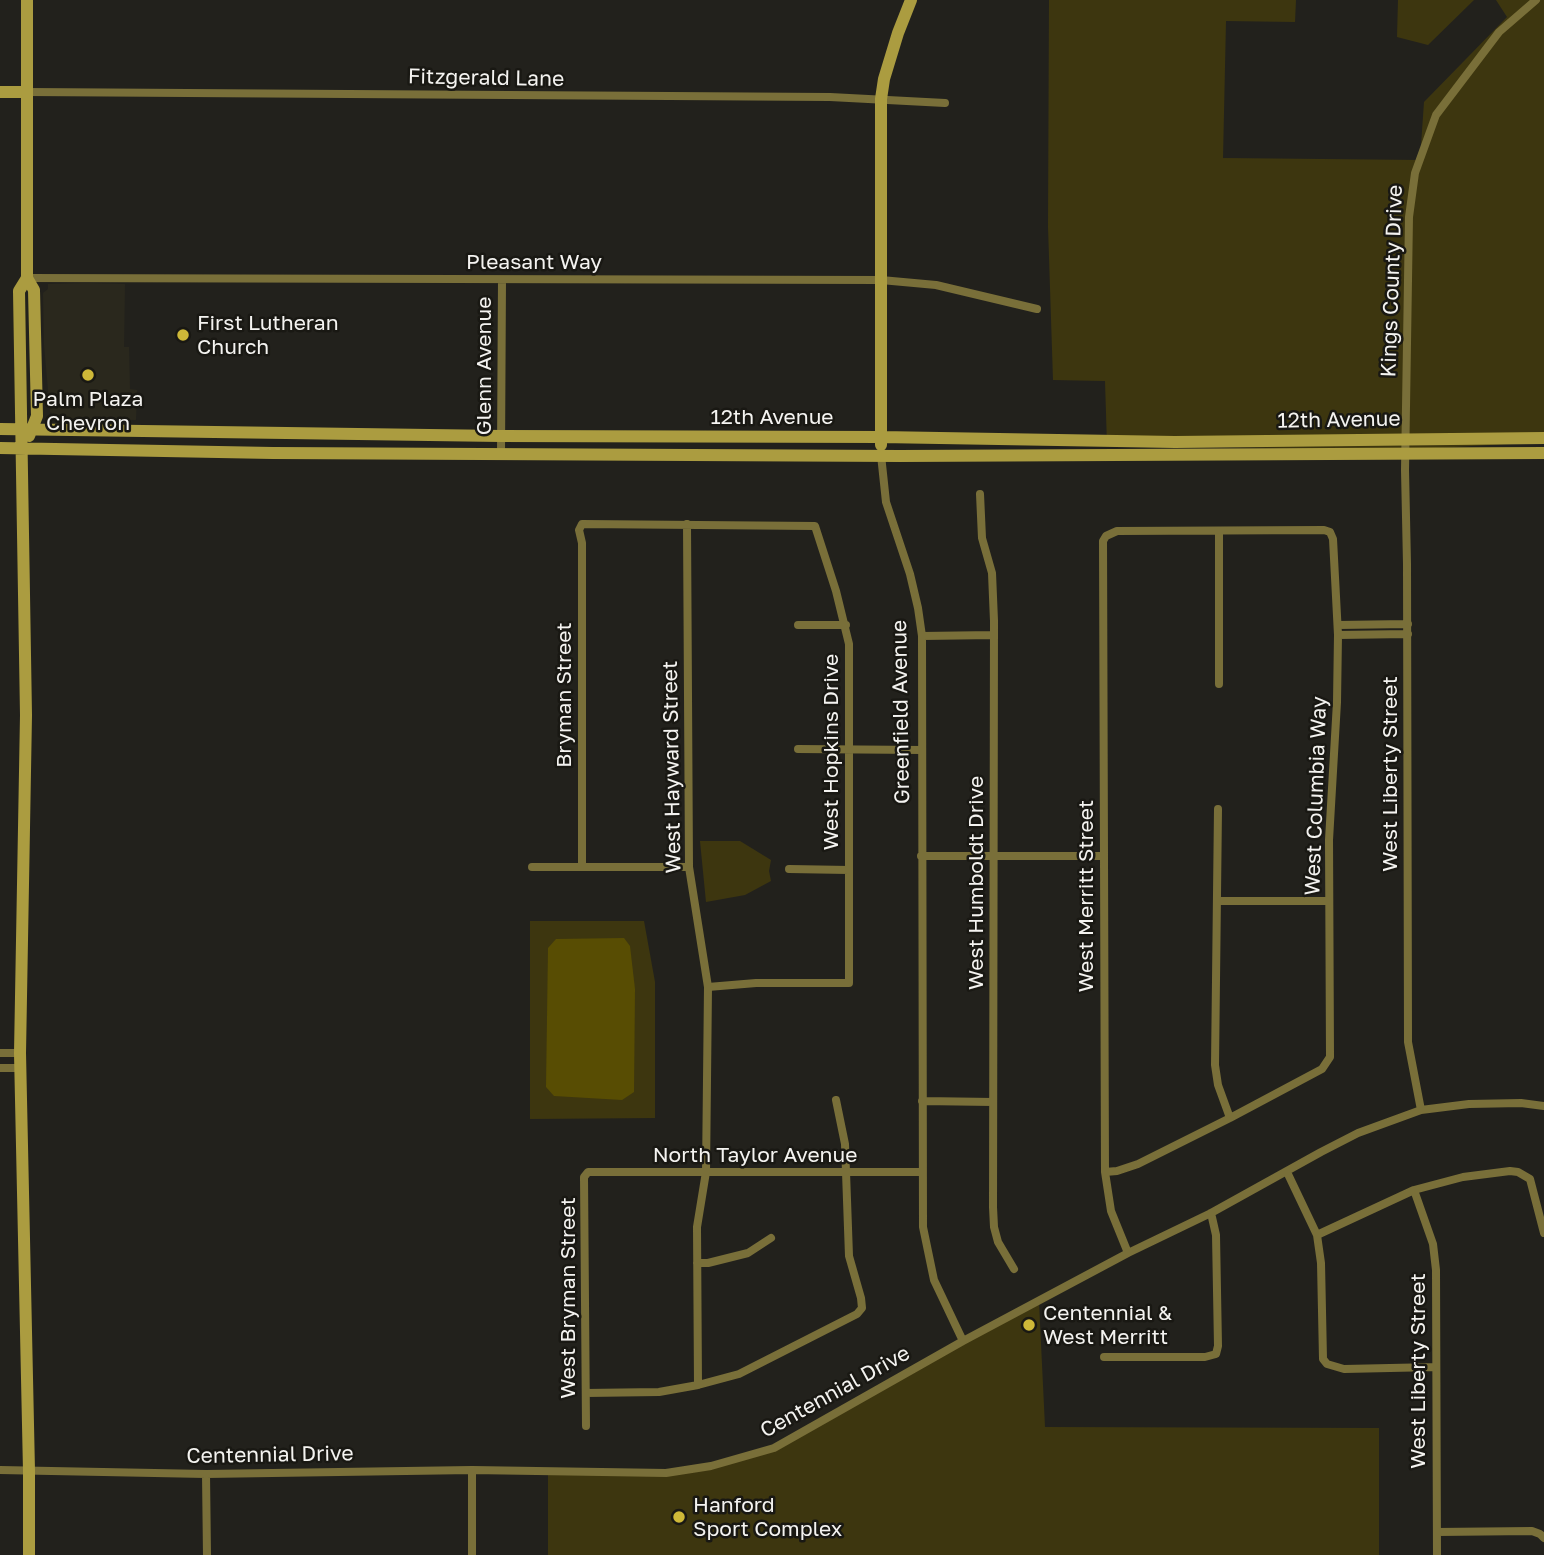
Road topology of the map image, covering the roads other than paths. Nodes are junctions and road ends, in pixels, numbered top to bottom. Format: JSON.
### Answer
{"nodes":[{"id":1,"x":27,"y":0,"type":"edge"},
{"id":2,"x":911,"y":0,"type":"edge"},
{"id":3,"x":1536,"y":0,"type":"edge"},
{"id":4,"x":0,"y":92,"type":"edge"},
{"id":5,"x":27,"y":92,"type":"junction"},
{"id":6,"x":881,"y":99,"type":"junction"},
{"id":7,"x":945,"y":103,"type":"dead end"},
{"id":8,"x":27,"y":278,"type":"junction"},
{"id":9,"x":502,"y":280,"type":"junction"},
{"id":10,"x":881,"y":280,"type":"junction"},
{"id":11,"x":1037,"y":309,"type":"dead end"},
{"id":12,"x":0,"y":429,"type":"edge"},
{"id":13,"x":27,"y":429,"type":"junction"},
{"id":14,"x":501,"y":436,"type":"junction"},
{"id":15,"x":881,"y":437,"type":"junction"},
{"id":16,"x":1405,"y":438,"type":"junction"},
{"id":17,"x":1544,"y":438,"type":"edge"},
{"id":18,"x":0,"y":448,"type":"edge"},
{"id":19,"x":23,"y":449,"type":"junction"},
{"id":20,"x":501,"y":453,"type":"junction"},
{"id":21,"x":1405,"y":453,"type":"junction"},
{"id":22,"x":1544,"y":453,"type":"edge"},
{"id":23,"x":881,"y":455,"type":"junction"},
{"id":24,"x":980,"y":494,"type":"dead end"},
{"id":25,"x":687,"y":524,"type":"junction"},
{"id":26,"x":1219,"y":531,"type":"junction"},
{"id":27,"x":1408,"y":624,"type":"junction"},
{"id":28,"x":798,"y":625,"type":"dead end"},
{"id":29,"x":846,"y":625,"type":"junction"},
{"id":30,"x":1338,"y":625,"type":"junction"},
{"id":31,"x":1408,"y":634,"type":"junction"},
{"id":32,"x":994,"y":635,"type":"junction"},
{"id":33,"x":1338,"y":635,"type":"junction"},
{"id":34,"x":922,"y":636,"type":"junction"},
{"id":35,"x":1219,"y":684,"type":"dead end"},
{"id":36,"x":797,"y":749,"type":"dead end"},
{"id":37,"x":848,"y":750,"type":"junction"},
{"id":38,"x":922,"y":750,"type":"junction"},
{"id":39,"x":1218,"y":809,"type":"dead end"},
{"id":40,"x":921,"y":856,"type":"junction"},
{"id":41,"x":993,"y":856,"type":"junction"},
{"id":42,"x":1104,"y":856,"type":"junction"},
{"id":43,"x":532,"y":867,"type":"dead end"},
{"id":44,"x":582,"y":867,"type":"junction"},
{"id":45,"x":689,"y":867,"type":"junction"},
{"id":46,"x":789,"y":869,"type":"dead end"},
{"id":47,"x":849,"y":870,"type":"junction"},
{"id":48,"x":1218,"y":901,"type":"junction"},
{"id":49,"x":1329,"y":901,"type":"junction"},
{"id":50,"x":708,"y":987,"type":"junction"},
{"id":51,"x":0,"y":1053,"type":"edge"},
{"id":52,"x":20,"y":1053,"type":"junction"},
{"id":53,"x":0,"y":1068,"type":"edge"},
{"id":54,"x":20,"y":1068,"type":"junction"},
{"id":55,"x":836,"y":1100,"type":"dead end"},
{"id":56,"x":922,"y":1101,"type":"junction"},
{"id":57,"x":993,"y":1102,"type":"junction"},
{"id":58,"x":1544,"y":1106,"type":"edge"},
{"id":59,"x":1421,"y":1110,"type":"junction"},
{"id":60,"x":1230,"y":1118,"type":"junction"},
{"id":61,"x":1287,"y":1171,"type":"junction"},
{"id":62,"x":588,"y":1172,"type":"joint"},
{"id":63,"x":706,"y":1172,"type":"junction"},
{"id":64,"x":846,"y":1172,"type":"junction"},
{"id":65,"x":921,"y":1172,"type":"junction"},
{"id":66,"x":1105,"y":1172,"type":"junction"},
{"id":67,"x":1414,"y":1189,"type":"junction"},
{"id":68,"x":1211,"y":1213,"type":"junction"},
{"id":69,"x":1544,"y":1233,"type":"edge"},
{"id":70,"x":1317,"y":1235,"type":"junction"},
{"id":71,"x":771,"y":1238,"type":"dead end"},
{"id":72,"x":1128,"y":1253,"type":"junction"},
{"id":73,"x":697,"y":1263,"type":"junction"},
{"id":74,"x":1014,"y":1269,"type":"dead end"},
{"id":75,"x":963,"y":1341,"type":"junction"},
{"id":76,"x":1104,"y":1357,"type":"dead end"},
{"id":77,"x":1436,"y":1367,"type":"junction"},
{"id":78,"x":698,"y":1385,"type":"junction"},
{"id":79,"x":586,"y":1393,"type":"junction"},
{"id":80,"x":586,"y":1426,"type":"dead end"},
{"id":81,"x":0,"y":1470,"type":"edge"},
{"id":82,"x":472,"y":1470,"type":"junction"},
{"id":83,"x":29,"y":1471,"type":"junction"},
{"id":84,"x":206,"y":1474,"type":"junction"},
{"id":85,"x":1437,"y":1532,"type":"junction"},
{"id":86,"x":1542,"y":1536,"type":"edge"},
{"id":87,"x":29,"y":1555,"type":"edge"},
{"id":88,"x":207,"y":1555,"type":"edge"},
{"id":89,"x":472,"y":1555,"type":"edge"},
{"id":90,"x":1437,"y":1555,"type":"edge"}],
"edges":[{"from":1,"to":5,"type":"main road"},
{"from":2,"to":6,"type":"main road","name":"Greenfield Avenue"},
{"from":3,"to":16,"type":"street","name":"Kings County Drive"},
{"from":4,"to":5,"type":"main road"},
{"from":5,"to":6,"type":"street","name":"Fitzgerald Lane"},
{"from":5,"to":8,"type":"main road"},
{"from":6,"to":7,"type":"street","name":"Fitzgerald Lane"},
{"from":6,"to":10,"type":"main road","name":"Greenfield Avenue"},
{"from":8,"to":9,"type":"street","name":"Pleasant Way"},
{"from":8,"to":13,"type":"main road"},
{"from":9,"to":10,"type":"street","name":"Pleasant Way"},
{"from":9,"to":14,"type":"street","name":"Glenn Avenue"},
{"from":10,"to":11,"type":"street","name":"Pleasant Way"},
{"from":10,"to":15,"type":"main road","name":"Greenfield Avenue"},
{"from":12,"to":13,"type":"main road","name":"12th Avenue"},
{"from":13,"to":14,"type":"main road","name":"12th Avenue"},
{"from":13,"to":19,"type":"main road"},
{"from":14,"to":15,"type":"main road","name":"12th Avenue"},
{"from":14,"to":20,"type":"street","name":"Glenn Avenue"},
{"from":15,"to":16,"type":"main road","name":"12th Avenue"},
{"from":15,"to":23,"type":"main road","name":"Greenfield Avenue"},
{"from":16,"to":17,"type":"main road","name":"12th Avenue"},
{"from":16,"to":21,"type":"street","name":"West Liberty Street"},
{"from":18,"to":19,"type":"main road","name":"12th Avenue"},
{"from":19,"to":20,"type":"main road","name":"12th Avenue"},
{"from":19,"to":52,"type":"main road"},
{"from":20,"to":23,"type":"main road","name":"12th Avenue"},
{"from":21,"to":22,"type":"main road","name":"12th Avenue"},
{"from":21,"to":23,"type":"main road","name":"12th Avenue"},
{"from":21,"to":27,"type":"street","name":"West Liberty Street"},
{"from":23,"to":34,"type":"street","name":"Greenfield Avenue"},
{"from":24,"to":32,"type":"street","name":"West Humboldt Drive"},
{"from":25,"to":29,"type":"street","name":"West Hopkins Drive"},
{"from":25,"to":44,"type":"street","name":"Bryman Street"},
{"from":25,"to":45,"type":"street","name":"West Hayward Street"},
{"from":26,"to":30,"type":"street","name":"West Columbia Way"},
{"from":26,"to":35,"type":"street"},
{"from":26,"to":42,"type":"street","name":"West Merritt Street"},
{"from":27,"to":30,"type":"street"},
{"from":27,"to":31,"type":"street","name":"West Liberty Street"},
{"from":28,"to":29,"type":"street"},
{"from":29,"to":37,"type":"street","name":"West Hopkins Drive"},
{"from":30,"to":33,"type":"street","name":"West Columbia Way"},
{"from":31,"to":33,"type":"street"},
{"from":31,"to":59,"type":"street","name":"West Liberty Street"},
{"from":32,"to":34,"type":"street"},
{"from":32,"to":41,"type":"street","name":"West Humboldt Drive"},
{"from":33,"to":49,"type":"street","name":"West Columbia Way"},
{"from":34,"to":38,"type":"street","name":"Greenfield Avenue"},
{"from":36,"to":37,"type":"street"},
{"from":37,"to":38,"type":"street"},
{"from":37,"to":47,"type":"street","name":"West Hopkins Drive"},
{"from":38,"to":40,"type":"street","name":"Greenfield Avenue"},
{"from":39,"to":48,"type":"street"},
{"from":40,"to":41,"type":"street"},
{"from":40,"to":56,"type":"street","name":"Greenfield Avenue"},
{"from":41,"to":42,"type":"street"},
{"from":41,"to":57,"type":"street","name":"West Humboldt Drive"},
{"from":42,"to":66,"type":"street","name":"West Merritt Street"},
{"from":43,"to":44,"type":"street"},
{"from":44,"to":45,"type":"street"},
{"from":45,"to":50,"type":"street","name":"West Hayward Street"},
{"from":46,"to":47,"type":"street"},
{"from":47,"to":50,"type":"street","name":"West Hopkins Drive"},
{"from":48,"to":49,"type":"street"},
{"from":48,"to":60,"type":"street"},
{"from":49,"to":60,"type":"street","name":"West Columbia Way"},
{"from":50,"to":63,"type":"street","name":"West Hayward Street"},
{"from":51,"to":52,"type":"street"},
{"from":52,"to":54,"type":"main road"},
{"from":53,"to":54,"type":"street"},
{"from":54,"to":83,"type":"main road"},
{"from":55,"to":64,"type":"street"},
{"from":56,"to":57,"type":"street"},
{"from":56,"to":65,"type":"street","name":"Greenfield Avenue"},
{"from":57,"to":74,"type":"street","name":"West Humboldt Drive"},
{"from":58,"to":59,"type":"street","name":"Centennial Drive"},
{"from":59,"to":61,"type":"street","name":"Centennial Drive"},
{"from":60,"to":66,"type":"street"},
{"from":61,"to":68,"type":"street","name":"Centennial Drive"},
{"from":61,"to":70,"type":"street"},
{"from":62,"to":63,"type":"street","name":"North Taylor Avenue"},
{"from":62,"to":79,"type":"street","name":"West Bryman Street"},
{"from":63,"to":64,"type":"street","name":"North Taylor Avenue"},
{"from":63,"to":73,"type":"street","name":"West Hayward Street"},
{"from":64,"to":65,"type":"street","name":"North Taylor Avenue"},
{"from":64,"to":78,"type":"street"},
{"from":65,"to":75,"type":"street","name":"Greenfield Avenue"},
{"from":66,"to":72,"type":"street","name":"West Merritt Street"},
{"from":67,"to":69,"type":"street"},
{"from":67,"to":70,"type":"street"},
{"from":67,"to":77,"type":"street","name":"West Liberty Street"},
{"from":68,"to":72,"type":"street","name":"Centennial Drive"},
{"from":68,"to":76,"type":"street"},
{"from":70,"to":77,"type":"street"},
{"from":71,"to":73,"type":"street"},
{"from":72,"to":75,"type":"street","name":"Centennial Drive"},
{"from":73,"to":78,"type":"street","name":"West Hayward Street"},
{"from":75,"to":82,"type":"street","name":"Centennial Drive"},
{"from":77,"to":85,"type":"street","name":"West Liberty Street"},
{"from":78,"to":79,"type":"street"},
{"from":79,"to":80,"type":"street","name":"West Bryman Street"},
{"from":81,"to":83,"type":"street","name":"Centennial Drive"},
{"from":82,"to":84,"type":"street","name":"Centennial Drive"},
{"from":82,"to":89,"type":"street"},
{"from":83,"to":84,"type":"street","name":"Centennial Drive"},
{"from":83,"to":87,"type":"main road"},
{"from":84,"to":88,"type":"street"},
{"from":85,"to":86,"type":"street"},
{"from":85,"to":90,"type":"street","name":"West Liberty Street"}]}
